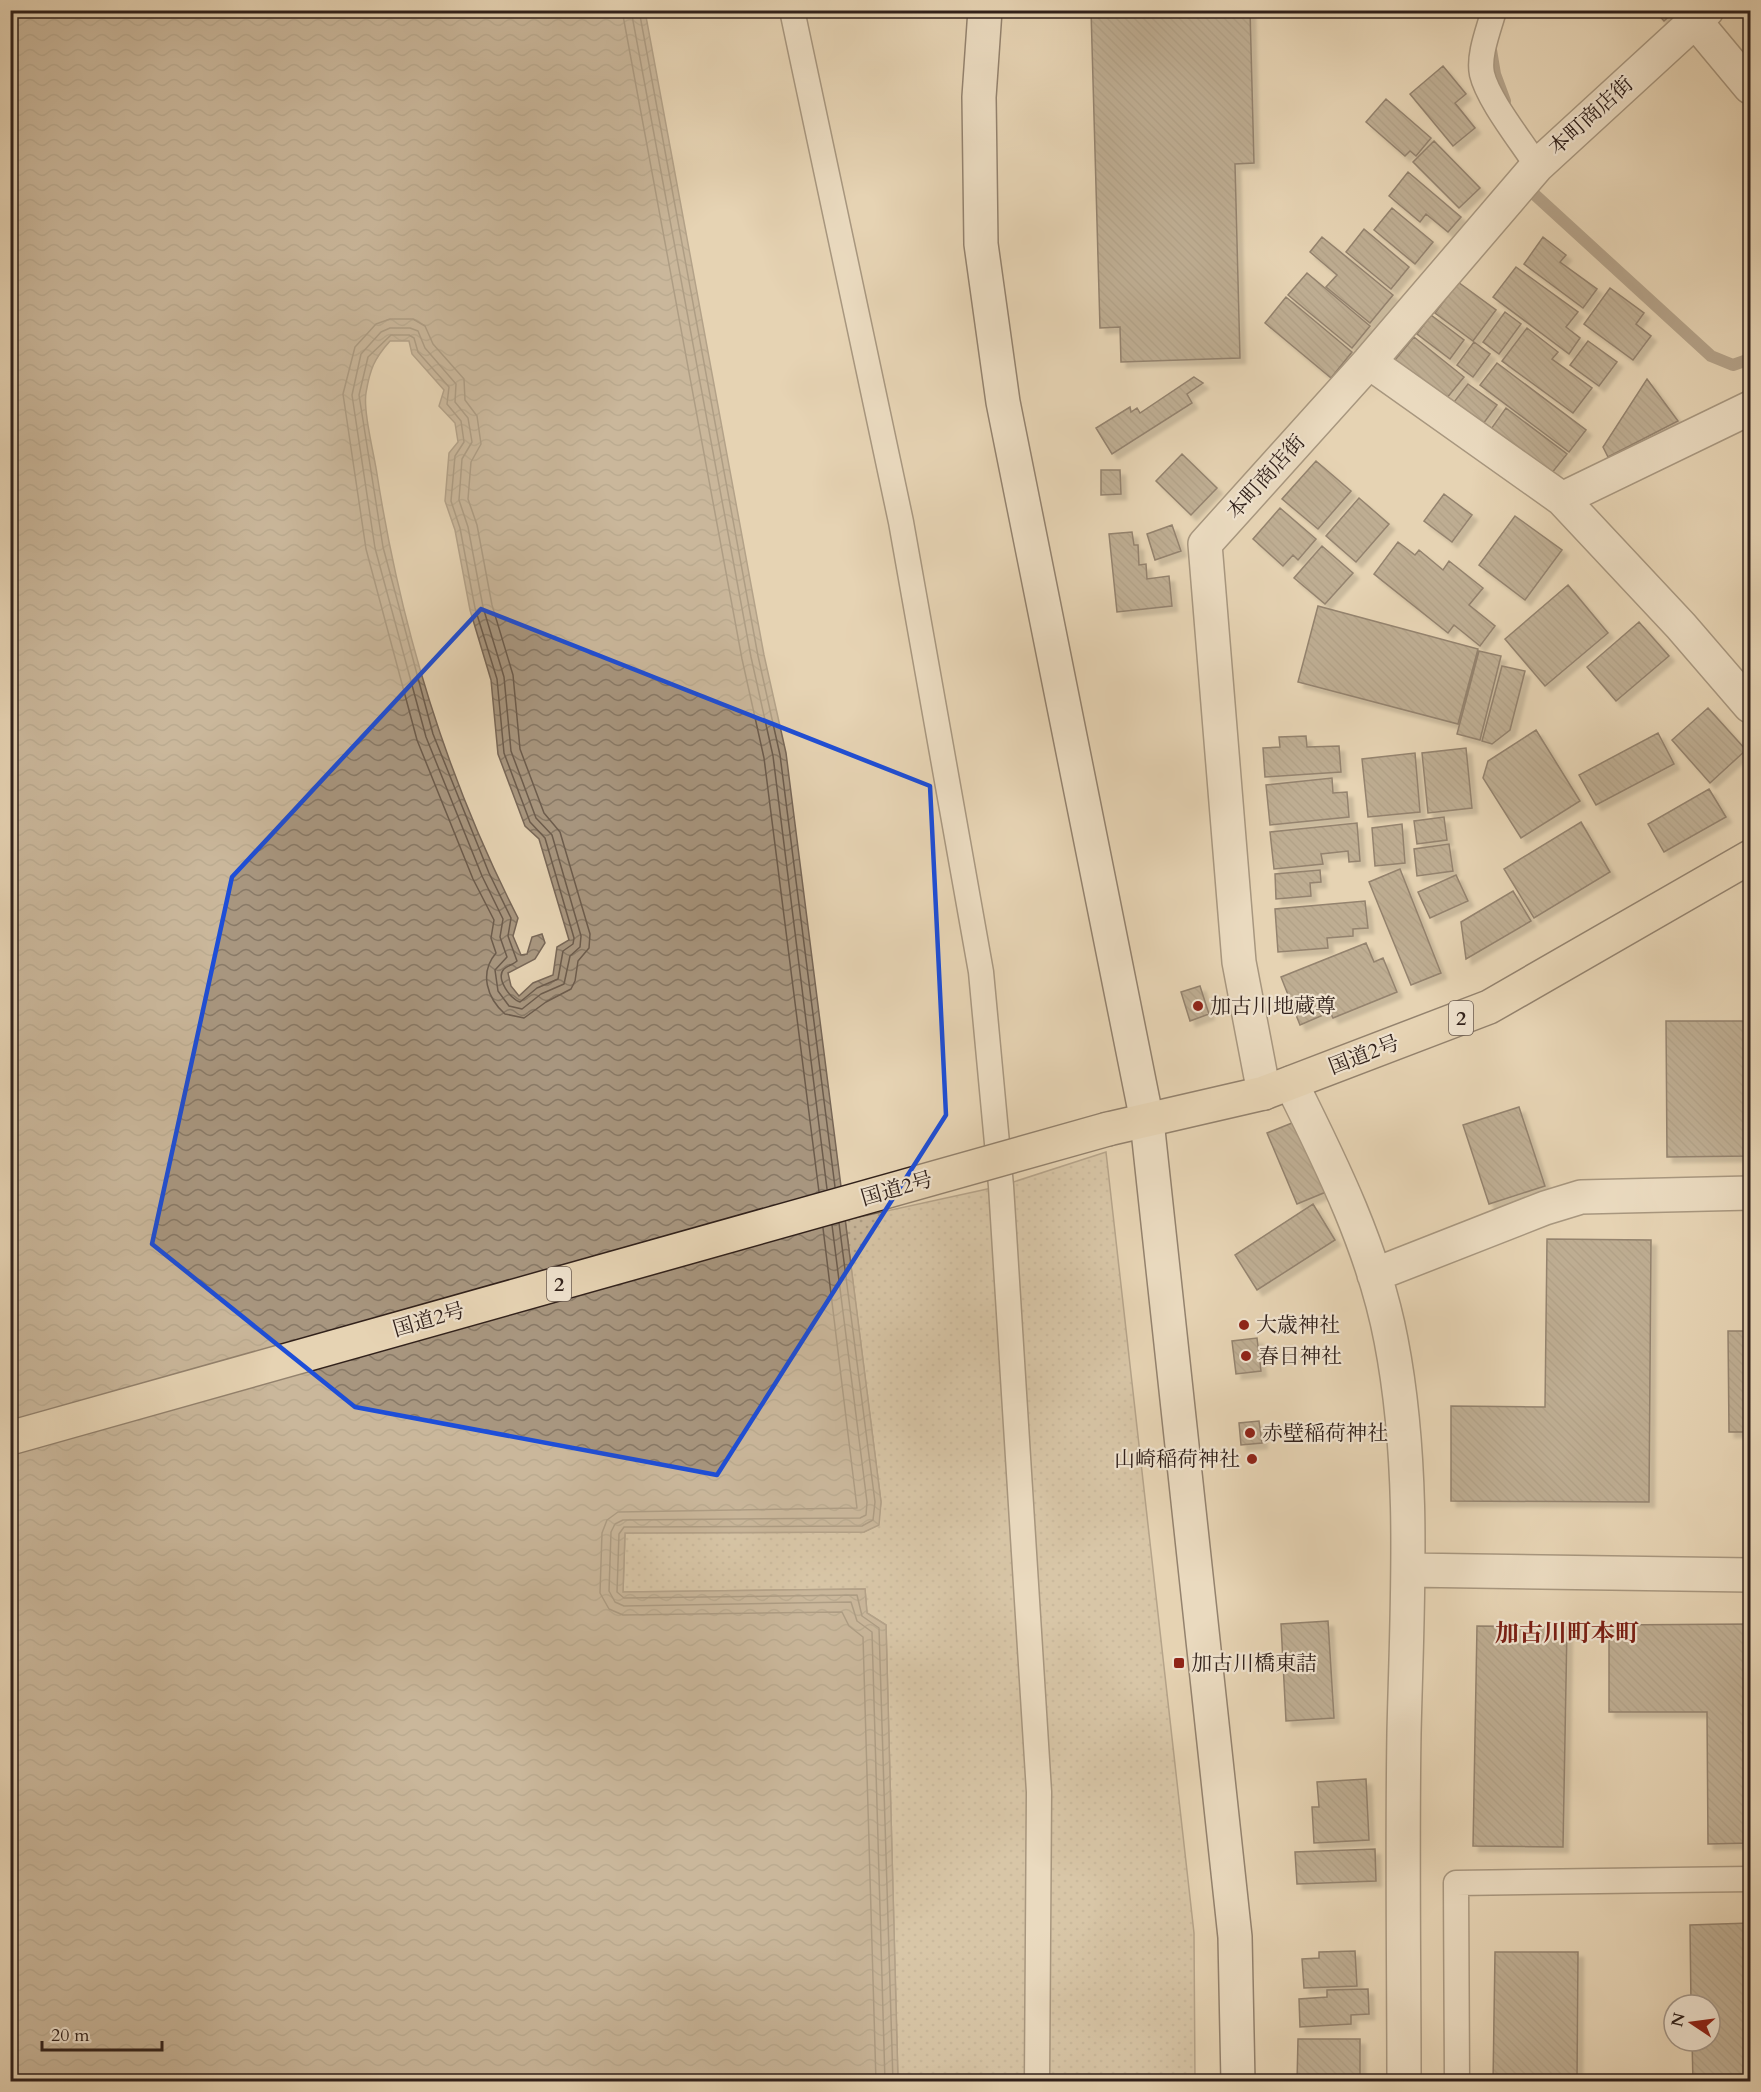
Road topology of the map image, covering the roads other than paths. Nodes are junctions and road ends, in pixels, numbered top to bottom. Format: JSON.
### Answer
{"nodes":[{"id":1,"x":792,"y":10,"type":"edge"},
{"id":2,"x":985,"y":10,"type":"edge"},
{"id":3,"x":1494,"y":10,"type":"edge"},
{"id":4,"x":1701,"y":16,"type":"edge"},
{"id":5,"x":1750,"y":87,"type":"edge"},
{"id":6,"x":1537,"y":166,"type":"junction"},
{"id":7,"x":1370,"y":362,"type":"junction"},
{"id":8,"x":1750,"y":408,"type":"edge"},
{"id":9,"x":1562,"y":499,"type":"junction"},
{"id":10,"x":1750,"y":706,"type":"edge"},
{"id":11,"x":1750,"y":857,"type":"edge"},
{"id":12,"x":1278,"y":1088,"type":"junction"},
{"id":13,"x":1147,"y":1121,"type":"junction"},
{"id":14,"x":1750,"y":1193,"type":"edge"},
{"id":15,"x":1374,"y":1275,"type":"junction"},
{"id":16,"x":10,"y":1438,"type":"edge"},
{"id":17,"x":1408,"y":1570,"type":"junction"},
{"id":18,"x":1750,"y":1575,"type":"edge"},
{"id":19,"x":1750,"y":1879,"type":"edge"},
{"id":20,"x":1037,"y":2082,"type":"edge"},
{"id":21,"x":1238,"y":2082,"type":"edge"},
{"id":22,"x":1404,"y":2082,"type":"edge"},
{"id":23,"x":1457,"y":2082,"type":"edge"}],
"edges":[{"from":1,"to":20,"type":"lane"},
{"from":2,"to":13,"type":"street"},
{"from":3,"to":6,"type":"lane"},
{"from":4,"to":5,"type":"street"},
{"from":4,"to":6,"type":"street","name":"本町商店街"},
{"from":6,"to":7,"type":"street","name":"本町商店街"},
{"from":7,"to":9,"type":"street"},
{"from":7,"to":12,"type":"street","name":"本町商店街"},
{"from":8,"to":9,"type":"street"},
{"from":9,"to":10,"type":"street"},
{"from":11,"to":12,"type":"highway","name":"国道2号","number":"2"},
{"from":12,"to":13,"type":"highway","name":"国道2号","number":"2"},
{"from":12,"to":15,"type":"street","name":"本町商店街"},
{"from":13,"to":16,"type":"highway","name":"国道2号","number":"2","bridge":true},
{"from":13,"to":21,"type":"street"},
{"from":14,"to":15,"type":"street"},
{"from":15,"to":17,"type":"street","name":"本町商店街"},
{"from":17,"to":18,"type":"street"},
{"from":17,"to":22,"type":"street","name":"本町商店街"},
{"from":19,"to":23,"type":"lane"}]}
